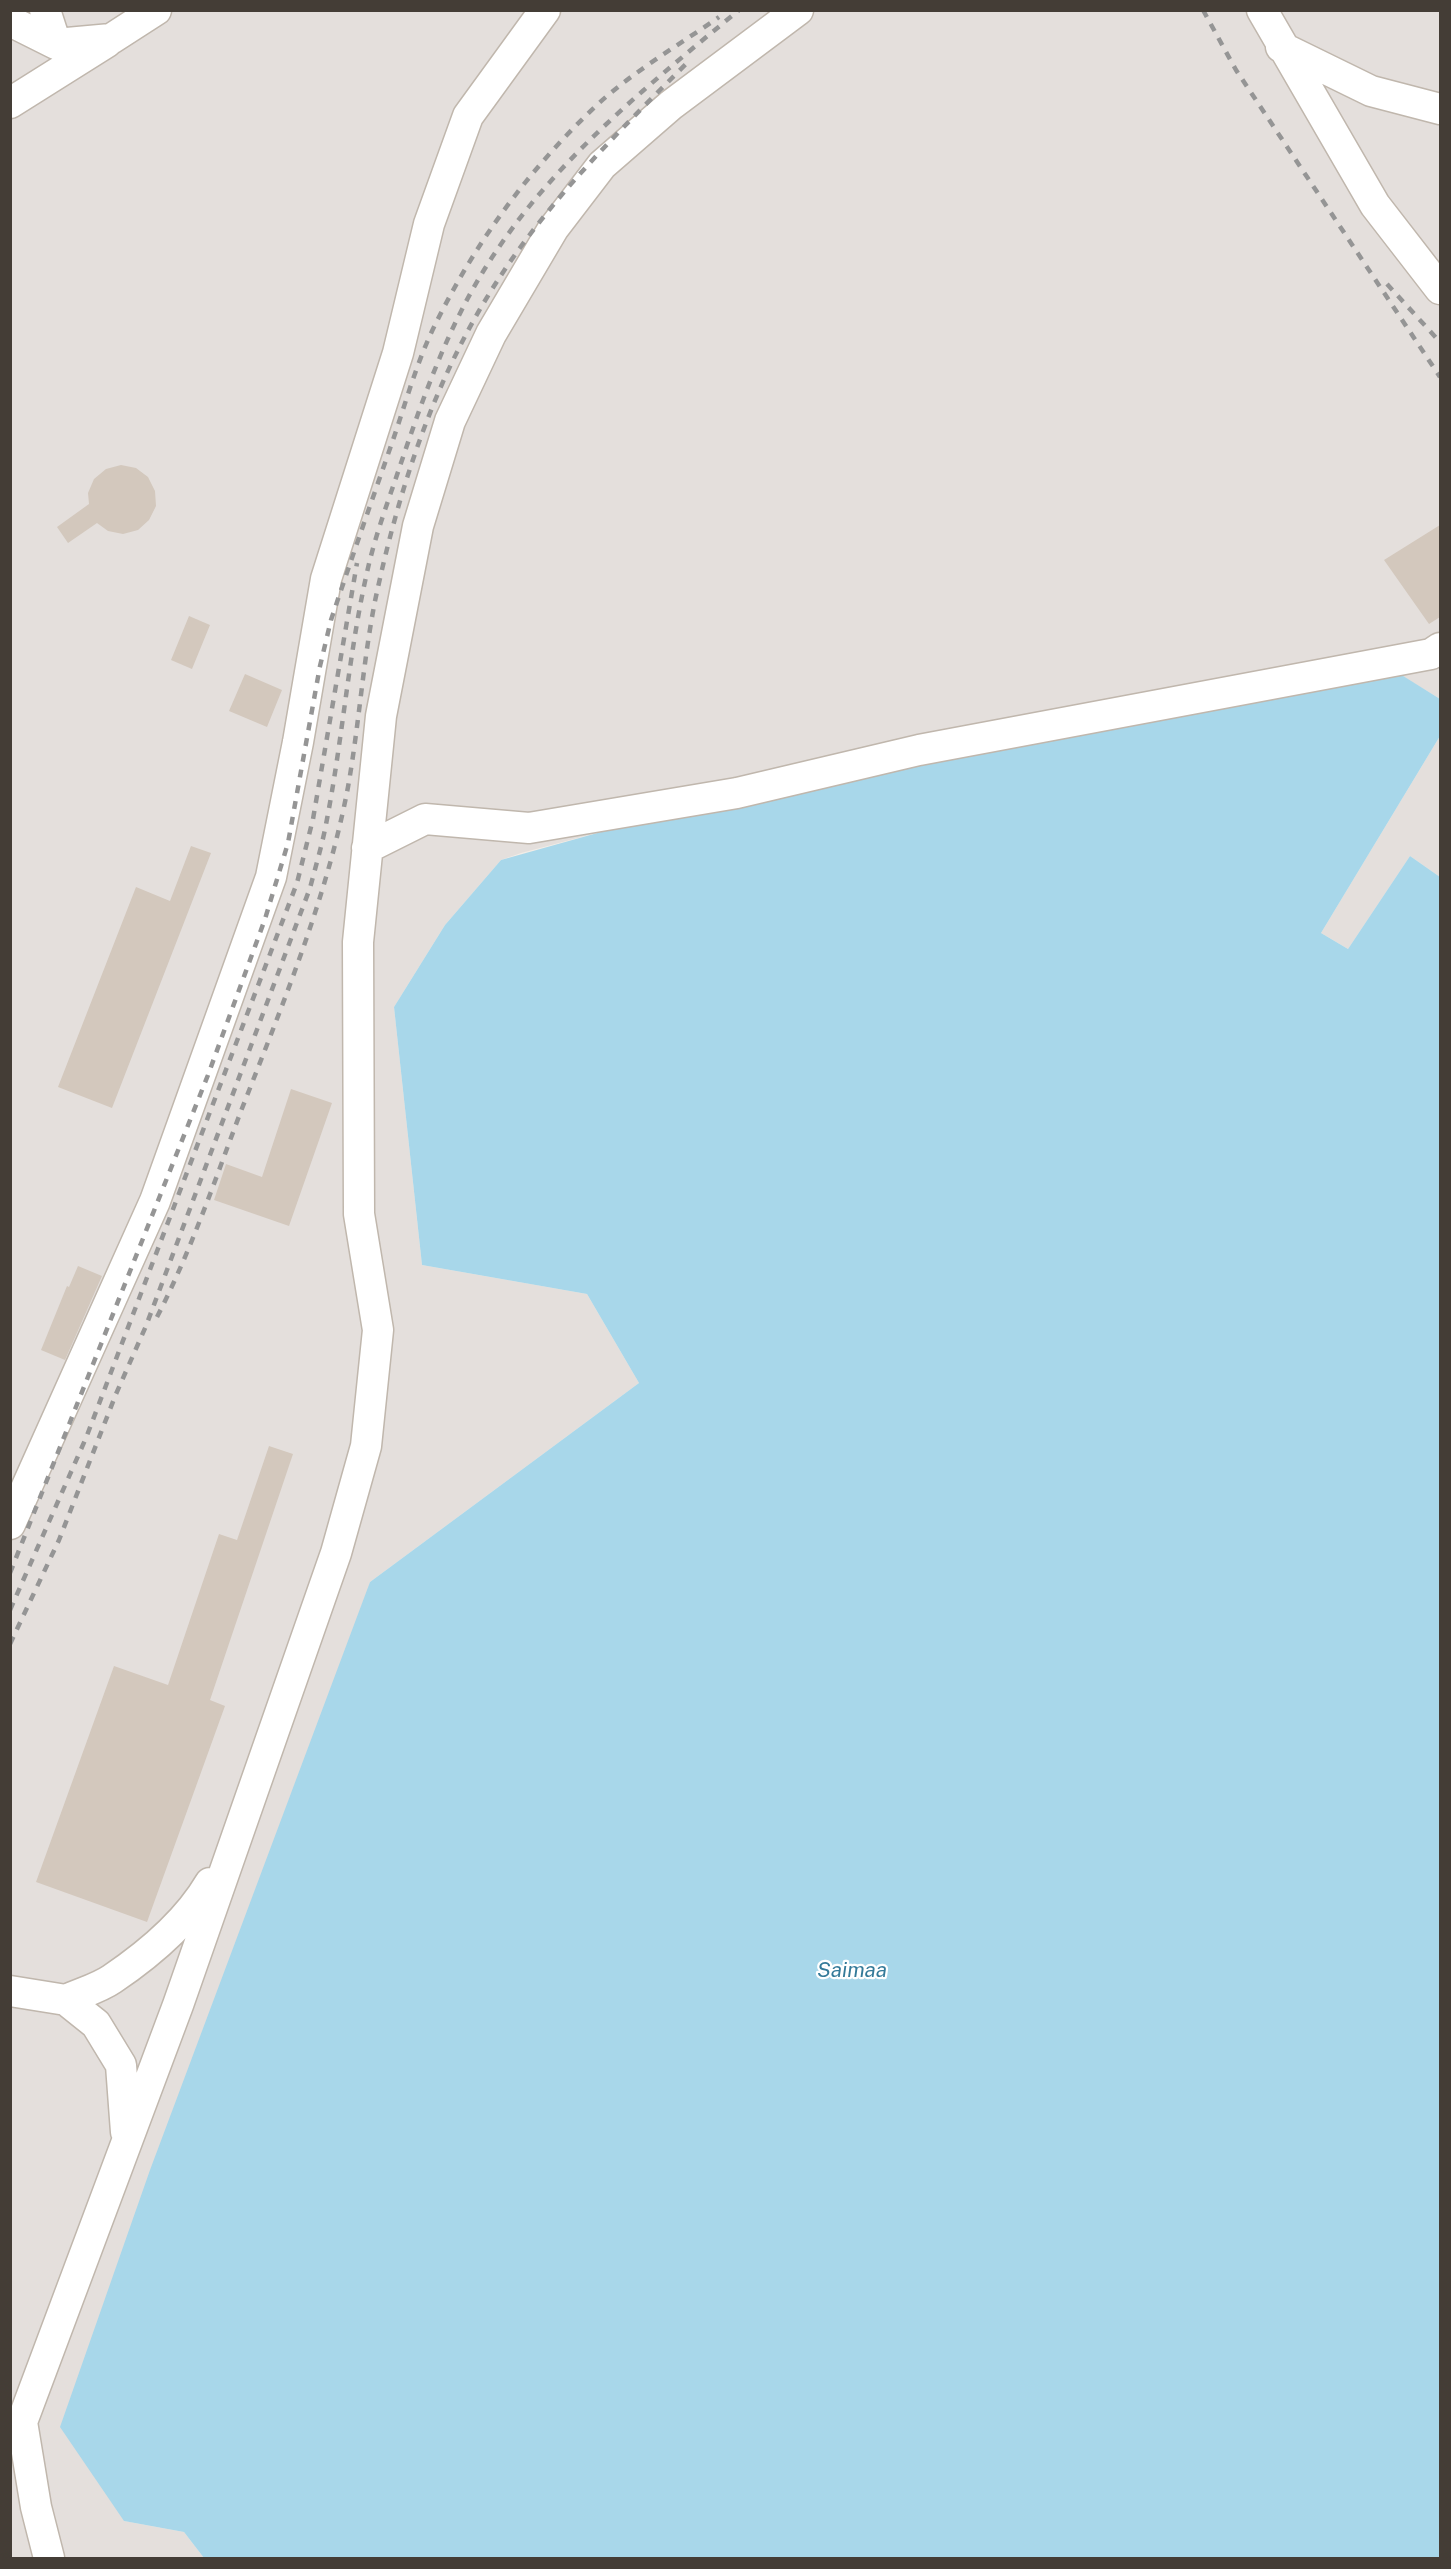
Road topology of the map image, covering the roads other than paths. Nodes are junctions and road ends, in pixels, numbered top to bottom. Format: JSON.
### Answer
{"nodes":[{"id":1,"x":45,"y":10,"type":"edge"},
{"id":2,"x":156,"y":10,"type":"edge"},
{"id":3,"x":545,"y":10,"type":"edge"},
{"id":4,"x":798,"y":10,"type":"edge"},
{"id":5,"x":1262,"y":10,"type":"edge"},
{"id":6,"x":10,"y":21,"type":"edge"},
{"id":7,"x":111,"y":39,"type":"junction"},
{"id":8,"x":56,"y":44,"type":"junction"},
{"id":9,"x":1281,"y":47,"type":"junction"},
{"id":10,"x":10,"y":103,"type":"edge"},
{"id":11,"x":1440,"y":109,"type":"edge"},
{"id":12,"x":1440,"y":289,"type":"edge"},
{"id":13,"x":1440,"y":648,"type":"edge"},
{"id":14,"x":367,"y":848,"type":"junction"},
{"id":15,"x":10,"y":1524,"type":"edge"},
{"id":16,"x":235,"y":1842,"type":"junction"},
{"id":17,"x":10,"y":1991,"type":"edge"},
{"id":18,"x":66,"y":2000,"type":"junction"},
{"id":19,"x":127,"y":2144,"type":"junction"},
{"id":20,"x":49,"y":2559,"type":"edge"}],
"edges":[{"from":1,"to":8,"type":"lane"},
{"from":2,"to":7,"type":"lane"},
{"from":3,"to":15,"type":"lane"},
{"from":4,"to":14,"type":"lane"},
{"from":5,"to":9,"type":"lane"},
{"from":6,"to":8,"type":"lane"},
{"from":7,"to":8,"type":"lane"},
{"from":7,"to":10,"type":"lane"},
{"from":9,"to":11,"type":"lane"},
{"from":9,"to":12,"type":"lane"},
{"from":13,"to":14,"type":"lane"},
{"from":14,"to":16,"type":"lane"},
{"from":16,"to":18,"type":"lane"},
{"from":16,"to":19,"type":"lane"},
{"from":17,"to":18,"type":"lane"},
{"from":18,"to":19,"type":"lane"},
{"from":19,"to":20,"type":"lane"}]}
